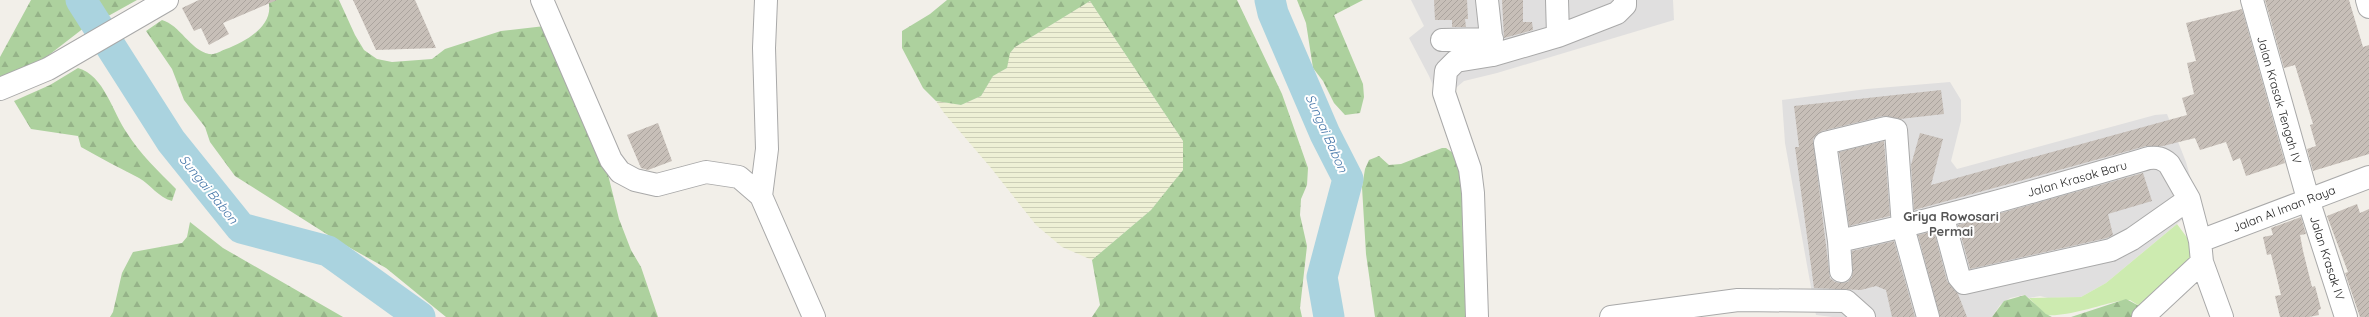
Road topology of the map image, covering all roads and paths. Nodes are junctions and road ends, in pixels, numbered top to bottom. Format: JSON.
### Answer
{"nodes":[{"id":1,"x":167,"y":0,"type":"edge"},
{"id":2,"x":542,"y":0,"type":"edge"},
{"id":3,"x":766,"y":0,"type":"edge"},
{"id":4,"x":1487,"y":0,"type":"edge"},
{"id":5,"x":1557,"y":0,"type":"edge"},
{"id":6,"x":1625,"y":0,"type":"edge"},
{"id":7,"x":2252,"y":0,"type":"edge"},
{"id":8,"x":2367,"y":0,"type":"edge"},
{"id":9,"x":2369,"y":6,"type":"edge"},
{"id":10,"x":1558,"y":36,"type":"junction"},
{"id":11,"x":1442,"y":40,"type":"dead end"},
{"id":12,"x":1493,"y":47,"type":"junction"},
{"id":13,"x":0,"y":88,"type":"edge"},
{"id":14,"x":2369,"y":177,"type":"edge"},
{"id":15,"x":761,"y":196,"type":"junction"},
{"id":16,"x":2189,"y":199,"type":"junction"},
{"id":17,"x":2308,"y":199,"type":"junction"},
{"id":18,"x":1943,"y":218,"type":"junction"},
{"id":19,"x":1903,"y":227,"type":"junction"},
{"id":20,"x":2200,"y":241,"type":"junction"},
{"id":21,"x":1839,"y":242,"type":"junction"},
{"id":22,"x":2202,"y":262,"type":"junction"},
{"id":23,"x":1841,"y":271,"type":"dead end"},
{"id":24,"x":814,"y":317,"type":"edge"},
{"id":25,"x":1477,"y":317,"type":"edge"},
{"id":26,"x":1611,"y":317,"type":"edge"},
{"id":27,"x":1864,"y":317,"type":"edge"},
{"id":28,"x":1928,"y":317,"type":"edge"},
{"id":29,"x":2143,"y":317,"type":"edge"},
{"id":30,"x":2222,"y":317,"type":"edge"},
{"id":31,"x":2346,"y":317,"type":"edge"}],
"edges":[{"from":1,"to":13,"type":"street"},
{"from":2,"to":15,"type":"street"},
{"from":3,"to":15,"type":"street"},
{"from":4,"to":12,"type":"street"},
{"from":5,"to":10,"type":"street"},
{"from":6,"to":10,"type":"street"},
{"from":7,"to":17,"type":"street","name":"Jalan Krasak Tengah IV"},
{"from":8,"to":9,"type":"street"},
{"from":10,"to":12,"type":"street"},
{"from":11,"to":12,"type":"street"},
{"from":12,"to":25,"type":"street"},
{"from":14,"to":17,"type":"street","name":"Jalan Al Iman Raya"},
{"from":15,"to":24,"type":"street"},
{"from":16,"to":18,"type":"street","name":"Jalan Krasak Baru"},
{"from":16,"to":18,"type":"street"},
{"from":16,"to":20,"type":"street","name":"Jalan Krasak Baru"},
{"from":17,"to":20,"type":"street","name":"Jalan Al Iman Raya"},
{"from":17,"to":31,"type":"street","name":"Jalan Krasak IV"},
{"from":18,"to":19,"type":"street","name":"Jalan Krasak Baru"},
{"from":19,"to":21,"type":"street","name":"Jalan Krasak Baru"},
{"from":19,"to":21,"type":"street"},
{"from":19,"to":28,"type":"street"},
{"from":20,"to":22,"type":"street","name":"Jalan Krasak Baru"},
{"from":21,"to":23,"type":"street"},
{"from":22,"to":29,"type":"street"},
{"from":22,"to":30,"type":"street","name":"Jalan Krasak Baru"},
{"from":26,"to":27,"type":"street"}]}
